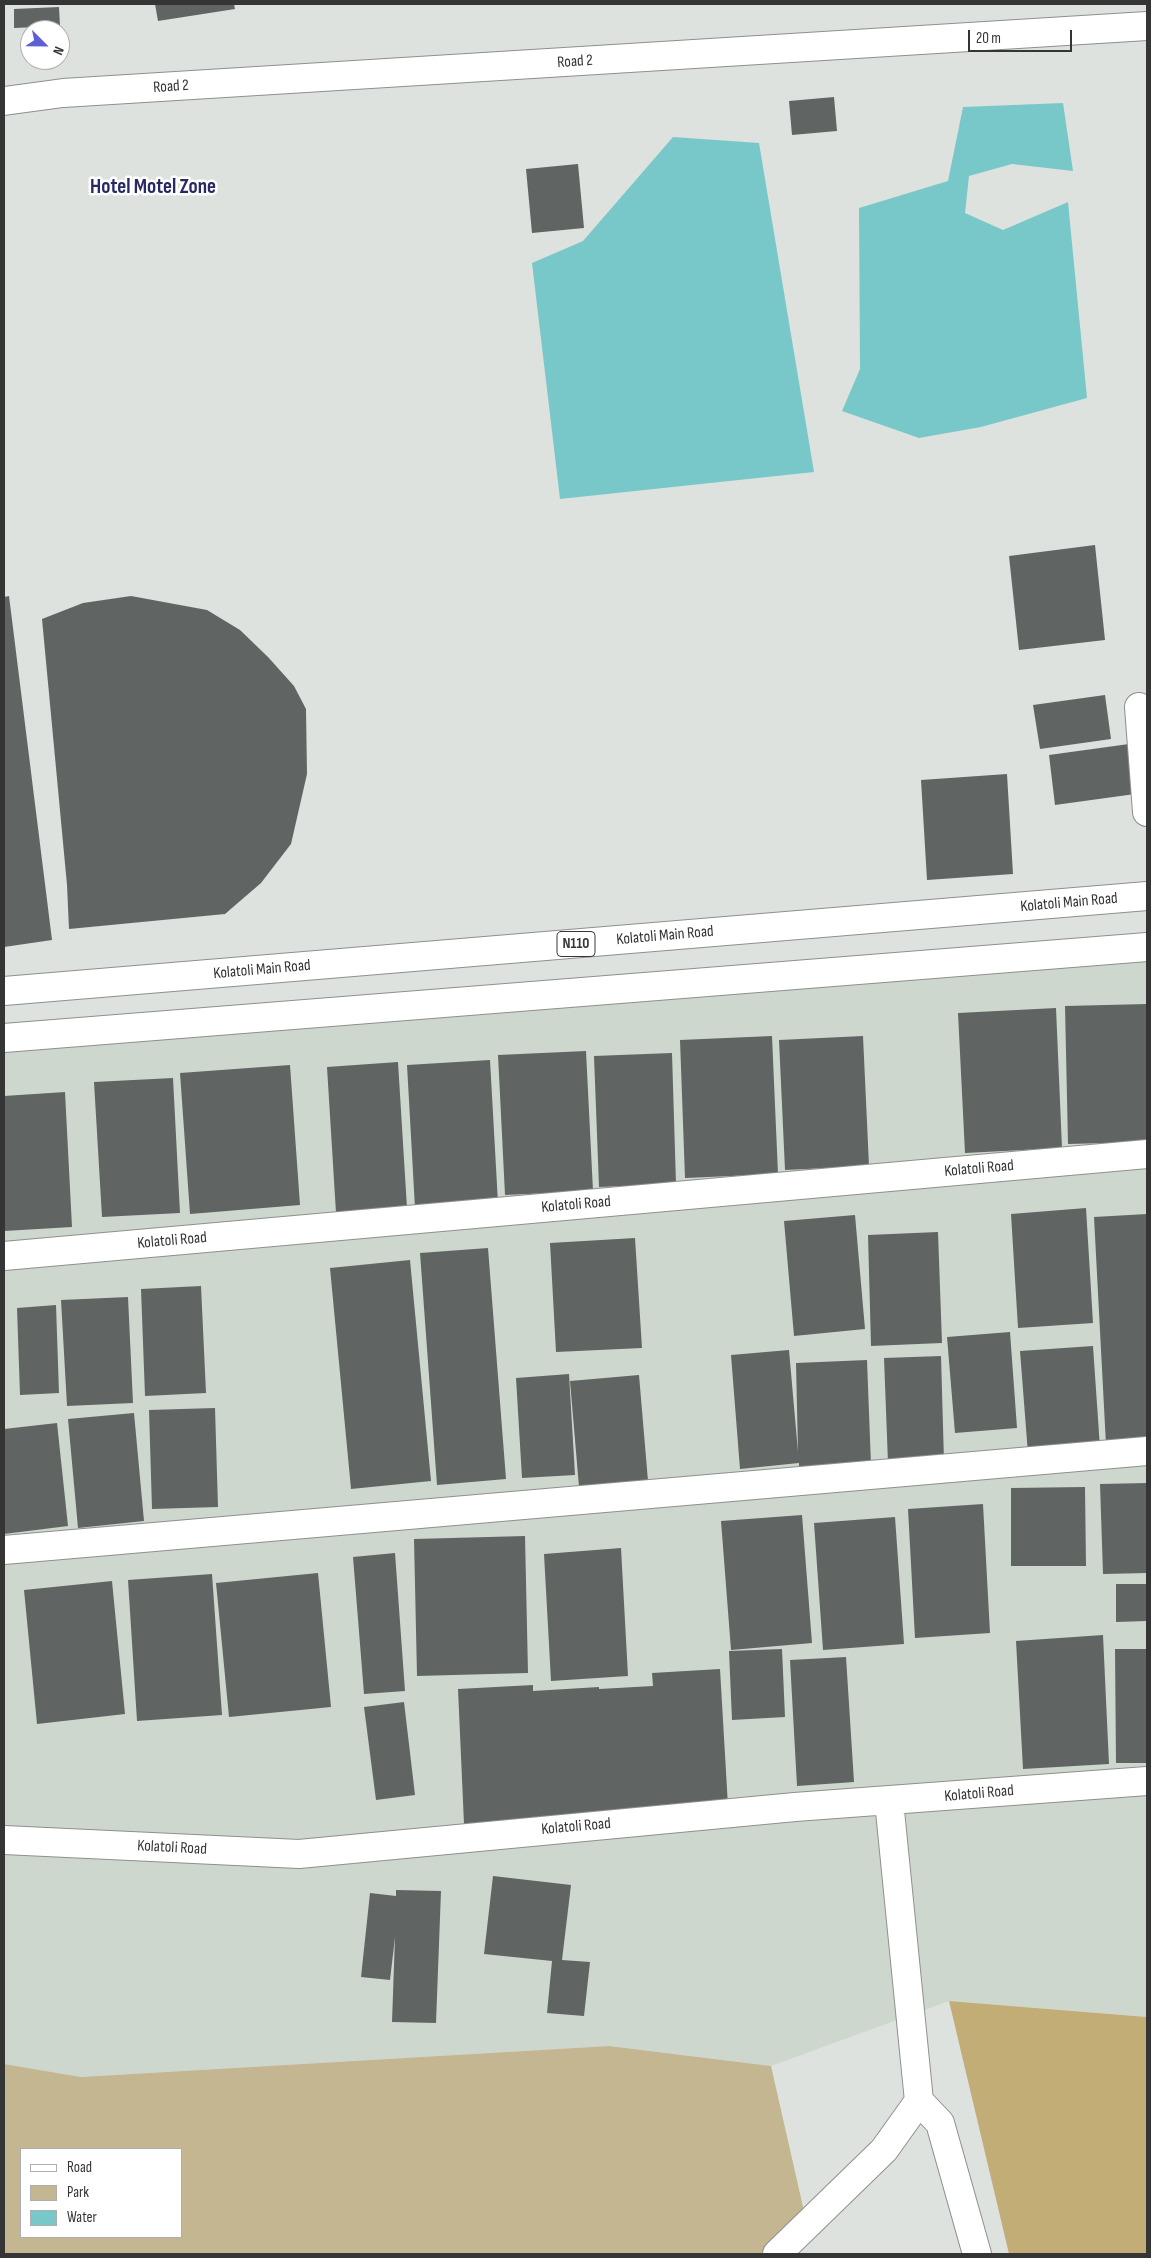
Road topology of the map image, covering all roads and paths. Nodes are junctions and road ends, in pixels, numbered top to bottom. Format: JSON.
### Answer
{"nodes":[{"id":1,"x":1147,"y":26,"type":"edge"},
{"id":2,"x":4,"y":100,"type":"edge"},
{"id":3,"x":1139,"y":707,"type":"dead end"},
{"id":4,"x":1147,"y":812,"type":"edge"},
{"id":5,"x":1147,"y":896,"type":"edge"},
{"id":6,"x":1147,"y":947,"type":"edge"},
{"id":7,"x":4,"y":991,"type":"edge"},
{"id":8,"x":4,"y":1038,"type":"edge"},
{"id":9,"x":1147,"y":1154,"type":"edge"},
{"id":10,"x":4,"y":1256,"type":"edge"},
{"id":11,"x":1147,"y":1451,"type":"edge"},
{"id":12,"x":4,"y":1550,"type":"edge"},
{"id":13,"x":1147,"y":1780,"type":"edge"},
{"id":14,"x":889,"y":1801,"type":"junction"},
{"id":15,"x":4,"y":1840,"type":"edge"},
{"id":16,"x":919,"y":2101,"type":"junction"},
{"id":17,"x":777,"y":2254,"type":"edge"},
{"id":18,"x":977,"y":2254,"type":"edge"}],
"edges":[{"from":1,"to":2,"type":"main road","name":"Road 2"},
{"from":3,"to":4,"type":"main road"},
{"from":5,"to":7,"type":"main road","name":"Kolatoli Main Road","number":"N110"},
{"from":6,"to":8,"type":"main road"},
{"from":9,"to":10,"type":"main road","name":"Kolatoli Road"},
{"from":11,"to":12,"type":"main road"},
{"from":13,"to":14,"type":"main road","name":"Kolatoli Road"},
{"from":14,"to":15,"type":"main road","name":"Kolatoli Road"},
{"from":14,"to":16,"type":"main road"},
{"from":16,"to":17,"type":"main road"},
{"from":16,"to":18,"type":"main road"}]}
